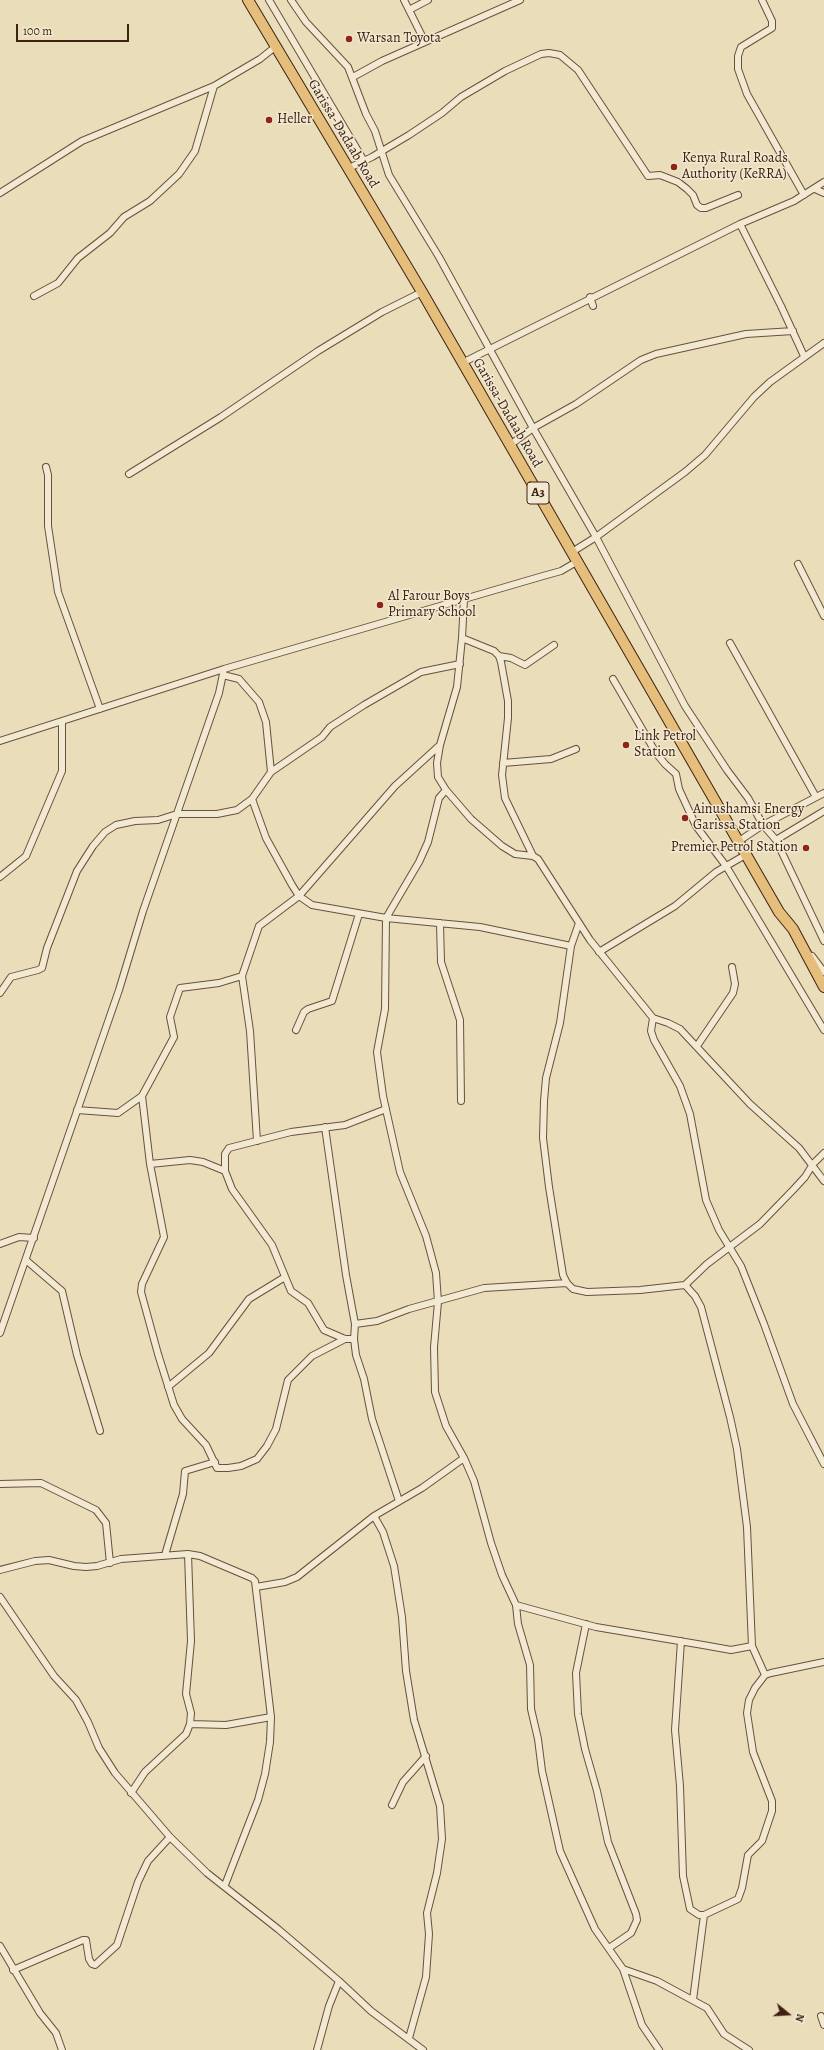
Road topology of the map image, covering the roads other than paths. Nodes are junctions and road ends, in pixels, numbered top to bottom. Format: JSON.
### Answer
{"nodes":[{"id":1,"x":248,"y":0,"type":"edge"},
{"id":2,"x":269,"y":0,"type":"edge"},
{"id":3,"x":291,"y":0,"type":"edge"},
{"id":4,"x":404,"y":0,"type":"edge"},
{"id":5,"x":428,"y":0,"type":"edge"},
{"id":6,"x":520,"y":0,"type":"edge"},
{"id":7,"x":762,"y":0,"type":"edge"},
{"id":8,"x":409,"y":10,"type":"junction"},
{"id":9,"x":425,"y":42,"type":"junction"},
{"id":10,"x":275,"y":47,"type":"junction"},
{"id":11,"x":353,"y":77,"type":"junction"},
{"id":12,"x":214,"y":86,"type":"junction"},
{"id":13,"x":381,"y":151,"type":"junction"},
{"id":14,"x":364,"y":161,"type":"junction"},
{"id":15,"x":347,"y":169,"type":"junction"},
{"id":16,"x":824,"y":182,"type":"edge"},
{"id":17,"x":815,"y":189,"type":"junction"},
{"id":18,"x":0,"y":193,"type":"edge"},
{"id":19,"x":824,"y":193,"type":"edge"},
{"id":20,"x":738,"y":195,"type":"dead end"},
{"id":21,"x":804,"y":195,"type":"junction"},
{"id":22,"x":740,"y":224,"type":"junction"},
{"id":23,"x":422,"y":292,"type":"junction"},
{"id":24,"x":34,"y":296,"type":"dead end"},
{"id":25,"x":590,"y":297,"type":"junction"},
{"id":26,"x":592,"y":306,"type":"dead end"},
{"id":27,"x":793,"y":331,"type":"junction"},
{"id":28,"x":824,"y":343,"type":"edge"},
{"id":29,"x":489,"y":348,"type":"junction"},
{"id":30,"x":804,"y":356,"type":"junction"},
{"id":31,"x":462,"y":363,"type":"junction"},
{"id":32,"x":533,"y":428,"type":"junction"},
{"id":33,"x":510,"y":445,"type":"junction"},
{"id":34,"x":46,"y":467,"type":"dead end"},
{"id":35,"x":129,"y":474,"type":"dead end"},
{"id":36,"x":596,"y":537,"type":"junction"},
{"id":37,"x":572,"y":552,"type":"junction"},
{"id":38,"x":578,"y":561,"type":"junction"},
{"id":39,"x":798,"y":564,"type":"dead end"},
{"id":40,"x":464,"y":599,"type":"junction"},
{"id":41,"x":824,"y":616,"type":"edge"},
{"id":42,"x":462,"y":638,"type":"junction"},
{"id":43,"x":730,"y":643,"type":"dead end"},
{"id":44,"x":554,"y":645,"type":"dead end"},
{"id":45,"x":499,"y":656,"type":"junction"},
{"id":46,"x":460,"y":664,"type":"junction"},
{"id":47,"x":223,"y":672,"type":"junction"},
{"id":48,"x":613,"y":679,"type":"dead end"},
{"id":49,"x":100,"y":709,"type":"junction"},
{"id":50,"x":62,"y":721,"type":"junction"},
{"id":51,"x":0,"y":741,"type":"edge"},
{"id":52,"x":440,"y":745,"type":"junction"},
{"id":53,"x":576,"y":749,"type":"dead end"},
{"id":54,"x":503,"y":763,"type":"junction"},
{"id":55,"x":271,"y":772,"type":"junction"},
{"id":56,"x":446,"y":790,"type":"junction"},
{"id":57,"x":824,"y":793,"type":"edge"},
{"id":58,"x":816,"y":797,"type":"junction"},
{"id":59,"x":252,"y":799,"type":"junction"},
{"id":60,"x":824,"y":811,"type":"edge"},
{"id":61,"x":177,"y":814,"type":"junction"},
{"id":62,"x":763,"y":825,"type":"junction"},
{"id":63,"x":776,"y":840,"type":"junction"},
{"id":64,"x":739,"y":841,"type":"junction"},
{"id":65,"x":747,"y":854,"type":"junction"},
{"id":66,"x":533,"y":856,"type":"junction"},
{"id":67,"x":726,"y":866,"type":"junction"},
{"id":68,"x":0,"y":877,"type":"edge"},
{"id":69,"x":299,"y":896,"type":"junction"},
{"id":70,"x":359,"y":914,"type":"junction"},
{"id":71,"x":386,"y":918,"type":"junction"},
{"id":72,"x":440,"y":923,"type":"junction"},
{"id":73,"x":579,"y":923,"type":"junction"},
{"id":74,"x":793,"y":929,"type":"junction"},
{"id":75,"x":824,"y":941,"type":"edge"},
{"id":76,"x":571,"y":946,"type":"junction"},
{"id":77,"x":599,"y":952,"type":"junction"},
{"id":78,"x":732,"y":967,"type":"dead end"},
{"id":79,"x":824,"y":972,"type":"edge"},
{"id":80,"x":242,"y":976,"type":"junction"},
{"id":81,"x":824,"y":987,"type":"edge"},
{"id":82,"x":0,"y":993,"type":"edge"},
{"id":83,"x":653,"y":1018,"type":"junction"},
{"id":84,"x":296,"y":1030,"type":"dead end"},
{"id":85,"x":824,"y":1030,"type":"edge"},
{"id":86,"x":697,"y":1046,"type":"junction"},
{"id":87,"x":142,"y":1096,"type":"junction"},
{"id":88,"x":461,"y":1101,"type":"dead end"},
{"id":89,"x":386,"y":1109,"type":"junction"},
{"id":90,"x":77,"y":1110,"type":"junction"},
{"id":91,"x":325,"y":1127,"type":"junction"},
{"id":92,"x":257,"y":1141,"type":"junction"},
{"id":93,"x":824,"y":1153,"type":"edge"},
{"id":94,"x":150,"y":1164,"type":"junction"},
{"id":95,"x":813,"y":1164,"type":"junction"},
{"id":96,"x":225,"y":1171,"type":"junction"},
{"id":97,"x":824,"y":1181,"type":"edge"},
{"id":98,"x":34,"y":1238,"type":"junction"},
{"id":99,"x":0,"y":1244,"type":"edge"},
{"id":100,"x":730,"y":1249,"type":"junction"},
{"id":101,"x":26,"y":1261,"type":"junction"},
{"id":102,"x":285,"y":1277,"type":"junction"},
{"id":103,"x":567,"y":1283,"type":"junction"},
{"id":104,"x":685,"y":1285,"type":"junction"},
{"id":105,"x":438,"y":1302,"type":"junction"},
{"id":106,"x":355,"y":1324,"type":"junction"},
{"id":107,"x":0,"y":1333,"type":"edge"},
{"id":108,"x":345,"y":1339,"type":"junction"},
{"id":109,"x":354,"y":1339,"type":"junction"},
{"id":110,"x":168,"y":1387,"type":"junction"},
{"id":111,"x":100,"y":1431,"type":"dead end"},
{"id":112,"x":464,"y":1458,"type":"junction"},
{"id":113,"x":215,"y":1462,"type":"junction"},
{"id":114,"x":824,"y":1464,"type":"edge"},
{"id":115,"x":0,"y":1484,"type":"edge"},
{"id":116,"x":399,"y":1501,"type":"junction"},
{"id":117,"x":374,"y":1516,"type":"junction"},
{"id":118,"x":188,"y":1554,"type":"junction"},
{"id":119,"x":165,"y":1555,"type":"junction"},
{"id":120,"x":110,"y":1563,"type":"junction"},
{"id":121,"x":0,"y":1570,"type":"edge"},
{"id":122,"x":256,"y":1587,"type":"junction"},
{"id":123,"x":0,"y":1597,"type":"edge"},
{"id":124,"x":516,"y":1606,"type":"junction"},
{"id":125,"x":586,"y":1624,"type":"junction"},
{"id":126,"x":680,"y":1641,"type":"junction"},
{"id":127,"x":752,"y":1646,"type":"junction"},
{"id":128,"x":824,"y":1662,"type":"edge"},
{"id":129,"x":765,"y":1675,"type":"junction"},
{"id":130,"x":271,"y":1717,"type":"junction"},
{"id":131,"x":190,"y":1724,"type":"junction"},
{"id":132,"x":426,"y":1756,"type":"junction"},
{"id":133,"x":132,"y":1793,"type":"junction"},
{"id":134,"x":392,"y":1805,"type":"dead end"},
{"id":135,"x":170,"y":1837,"type":"junction"},
{"id":136,"x":225,"y":1885,"type":"junction"},
{"id":137,"x":704,"y":1915,"type":"junction"},
{"id":138,"x":0,"y":1946,"type":"edge"},
{"id":139,"x":609,"y":1948,"type":"junction"},
{"id":140,"x":623,"y":1969,"type":"junction"},
{"id":141,"x":13,"y":1970,"type":"junction"},
{"id":142,"x":339,"y":1980,"type":"junction"},
{"id":143,"x":693,"y":2000,"type":"junction"},
{"id":144,"x":821,"y":2016,"type":"dead end"},
{"id":145,"x":824,"y":2025,"type":"edge"},
{"id":146,"x":409,"y":2038,"type":"junction"},
{"id":147,"x":62,"y":2050,"type":"edge"},
{"id":148,"x":317,"y":2050,"type":"edge"},
{"id":149,"x":423,"y":2050,"type":"edge"},
{"id":150,"x":659,"y":2050,"type":"edge"},
{"id":151,"x":749,"y":2050,"type":"edge"}],
"edges":[{"from":1,"to":10,"type":"highway","name":"Garissa-Dadaab Road","number":"A3"},
{"from":2,"to":14,"type":"street"},
{"from":3,"to":11,"type":"street"},
{"from":4,"to":8,"type":"street"},
{"from":5,"to":8,"type":"street"},
{"from":6,"to":9,"type":"street"},
{"from":7,"to":21,"type":"street"},
{"from":8,"to":9,"type":"street"},
{"from":9,"to":11,"type":"street"},
{"from":10,"to":12,"type":"street"},
{"from":10,"to":15,"type":"highway","name":"Garissa-Dadaab Road","number":"A3"},
{"from":11,"to":13,"type":"street"},
{"from":12,"to":18,"type":"street"},
{"from":12,"to":24,"type":"street"},
{"from":13,"to":14,"type":"street"},
{"from":13,"to":20,"type":"street"},
{"from":13,"to":29,"type":"street"},
{"from":14,"to":15,"type":"street"},
{"from":15,"to":23,"type":"highway","name":"Garissa-Dadaab Road","number":"A3"},
{"from":16,"to":17,"type":"street"},
{"from":17,"to":19,"type":"street"},
{"from":17,"to":21,"type":"street"},
{"from":21,"to":22,"type":"street"},
{"from":22,"to":25,"type":"street"},
{"from":22,"to":27,"type":"street"},
{"from":23,"to":31,"type":"highway","name":"Garissa-Dadaab Road","number":"A3"},
{"from":23,"to":35,"type":"street"},
{"from":25,"to":26,"type":"street"},
{"from":25,"to":29,"type":"street"},
{"from":27,"to":30,"type":"street"},
{"from":27,"to":32,"type":"street"},
{"from":28,"to":30,"type":"street"},
{"from":29,"to":31,"type":"street"},
{"from":29,"to":32,"type":"street"},
{"from":30,"to":36,"type":"street"},
{"from":31,"to":33,"type":"highway","name":"Garissa-Dadaab Road","number":"A3"},
{"from":32,"to":33,"type":"street"},
{"from":32,"to":36,"type":"street"},
{"from":33,"to":37,"type":"highway","name":"Garissa-Dadaab Road","number":"A3"},
{"from":34,"to":49,"type":"street"},
{"from":36,"to":37,"type":"street"},
{"from":36,"to":62,"type":"street"},
{"from":37,"to":38,"type":"highway","name":"Garissa-Dadaab Road","number":"A3"},
{"from":38,"to":40,"type":"street"},
{"from":38,"to":64,"type":"highway","name":"Garissa-Dadaab Road","number":"A3"},
{"from":39,"to":41,"type":"street"},
{"from":40,"to":42,"type":"street"},
{"from":40,"to":47,"type":"street"},
{"from":42,"to":45,"type":"street"},
{"from":42,"to":46,"type":"street"},
{"from":43,"to":58,"type":"street"},
{"from":44,"to":45,"type":"street"},
{"from":45,"to":54,"type":"street"},
{"from":46,"to":52,"type":"street"},
{"from":46,"to":55,"type":"street"},
{"from":47,"to":49,"type":"street"},
{"from":47,"to":55,"type":"street"},
{"from":47,"to":61,"type":"street"},
{"from":48,"to":67,"type":"street"},
{"from":49,"to":50,"type":"street"},
{"from":50,"to":51,"type":"street"},
{"from":50,"to":68,"type":"street"},
{"from":52,"to":56,"type":"street"},
{"from":52,"to":69,"type":"street"},
{"from":53,"to":54,"type":"street"},
{"from":54,"to":66,"type":"street"},
{"from":55,"to":59,"type":"street"},
{"from":56,"to":66,"type":"street"},
{"from":56,"to":71,"type":"street"},
{"from":57,"to":58,"type":"street"},
{"from":58,"to":62,"type":"street"},
{"from":59,"to":61,"type":"street"},
{"from":59,"to":69,"type":"street"},
{"from":60,"to":63,"type":"street"},
{"from":61,"to":82,"type":"street"},
{"from":61,"to":90,"type":"street"},
{"from":62,"to":63,"type":"street"},
{"from":62,"to":64,"type":"street"},
{"from":63,"to":75,"type":"street"},
{"from":64,"to":65,"type":"highway","name":"Garissa-Dadaab Road","number":"A3"},
{"from":65,"to":67,"type":"street"},
{"from":65,"to":74,"type":"highway","name":"Garissa-Dadaab Road","number":"A3"},
{"from":66,"to":73,"type":"street"},
{"from":67,"to":77,"type":"street"},
{"from":67,"to":85,"type":"street"},
{"from":69,"to":70,"type":"street"},
{"from":69,"to":80,"type":"street"},
{"from":70,"to":71,"type":"street"},
{"from":70,"to":84,"type":"street"},
{"from":71,"to":72,"type":"street"},
{"from":71,"to":89,"type":"street"},
{"from":72,"to":76,"type":"street"},
{"from":72,"to":88,"type":"street"},
{"from":73,"to":76,"type":"street"},
{"from":73,"to":77,"type":"street"},
{"from":74,"to":79,"type":"street"},
{"from":74,"to":81,"type":"highway","name":"Garissa-Dadaab Road","number":"A3"},
{"from":76,"to":103,"type":"street"},
{"from":77,"to":83,"type":"street"},
{"from":78,"to":86,"type":"street"},
{"from":80,"to":87,"type":"street"},
{"from":80,"to":92,"type":"street"},
{"from":83,"to":86,"type":"street"},
{"from":83,"to":100,"type":"street"},
{"from":86,"to":95,"type":"street"},
{"from":87,"to":90,"type":"street"},
{"from":87,"to":94,"type":"street"},
{"from":89,"to":91,"type":"street"},
{"from":89,"to":105,"type":"street"},
{"from":90,"to":98,"type":"street"},
{"from":91,"to":92,"type":"street"},
{"from":91,"to":106,"type":"street"},
{"from":92,"to":96,"type":"street"},
{"from":93,"to":95,"type":"street"},
{"from":94,"to":96,"type":"street"},
{"from":94,"to":110,"type":"street"},
{"from":95,"to":97,"type":"street"},
{"from":95,"to":100,"type":"street"},
{"from":96,"to":102,"type":"street"},
{"from":98,"to":99,"type":"street"},
{"from":98,"to":101,"type":"street"},
{"from":100,"to":104,"type":"street"},
{"from":100,"to":114,"type":"street"},
{"from":101,"to":107,"type":"street"},
{"from":101,"to":111,"type":"street"},
{"from":102,"to":108,"type":"street"},
{"from":102,"to":110,"type":"street"},
{"from":103,"to":104,"type":"street"},
{"from":103,"to":105,"type":"street"},
{"from":104,"to":127,"type":"street"},
{"from":105,"to":106,"type":"street"},
{"from":105,"to":112,"type":"street"},
{"from":106,"to":109,"type":"street"},
{"from":108,"to":109,"type":"street"},
{"from":108,"to":113,"type":"street"},
{"from":109,"to":116,"type":"street"},
{"from":110,"to":113,"type":"street"},
{"from":112,"to":116,"type":"street"},
{"from":112,"to":124,"type":"street"},
{"from":113,"to":119,"type":"street"},
{"from":115,"to":120,"type":"street"},
{"from":116,"to":117,"type":"street"},
{"from":117,"to":122,"type":"street"},
{"from":117,"to":132,"type":"street"},
{"from":118,"to":119,"type":"street"},
{"from":118,"to":122,"type":"street"},
{"from":118,"to":131,"type":"street"},
{"from":119,"to":120,"type":"street"},
{"from":120,"to":121,"type":"street"},
{"from":122,"to":130,"type":"street"},
{"from":123,"to":133,"type":"street"},
{"from":124,"to":125,"type":"street"},
{"from":124,"to":139,"type":"street"},
{"from":125,"to":126,"type":"street"},
{"from":125,"to":139,"type":"street"},
{"from":126,"to":127,"type":"street"},
{"from":126,"to":137,"type":"street"},
{"from":127,"to":129,"type":"street"},
{"from":128,"to":129,"type":"street"},
{"from":129,"to":137,"type":"street"},
{"from":130,"to":131,"type":"street"},
{"from":130,"to":136,"type":"street"},
{"from":131,"to":133,"type":"street"},
{"from":132,"to":134,"type":"street"},
{"from":132,"to":146,"type":"street"},
{"from":133,"to":135,"type":"street"},
{"from":135,"to":136,"type":"street"},
{"from":135,"to":141,"type":"street"},
{"from":136,"to":142,"type":"street"},
{"from":137,"to":143,"type":"street"},
{"from":138,"to":141,"type":"street"},
{"from":139,"to":140,"type":"street"},
{"from":140,"to":143,"type":"street"},
{"from":140,"to":150,"type":"street"},
{"from":141,"to":147,"type":"street"},
{"from":142,"to":146,"type":"street"},
{"from":142,"to":148,"type":"street"},
{"from":143,"to":151,"type":"street"},
{"from":144,"to":145,"type":"street"},
{"from":146,"to":149,"type":"street"}]}
